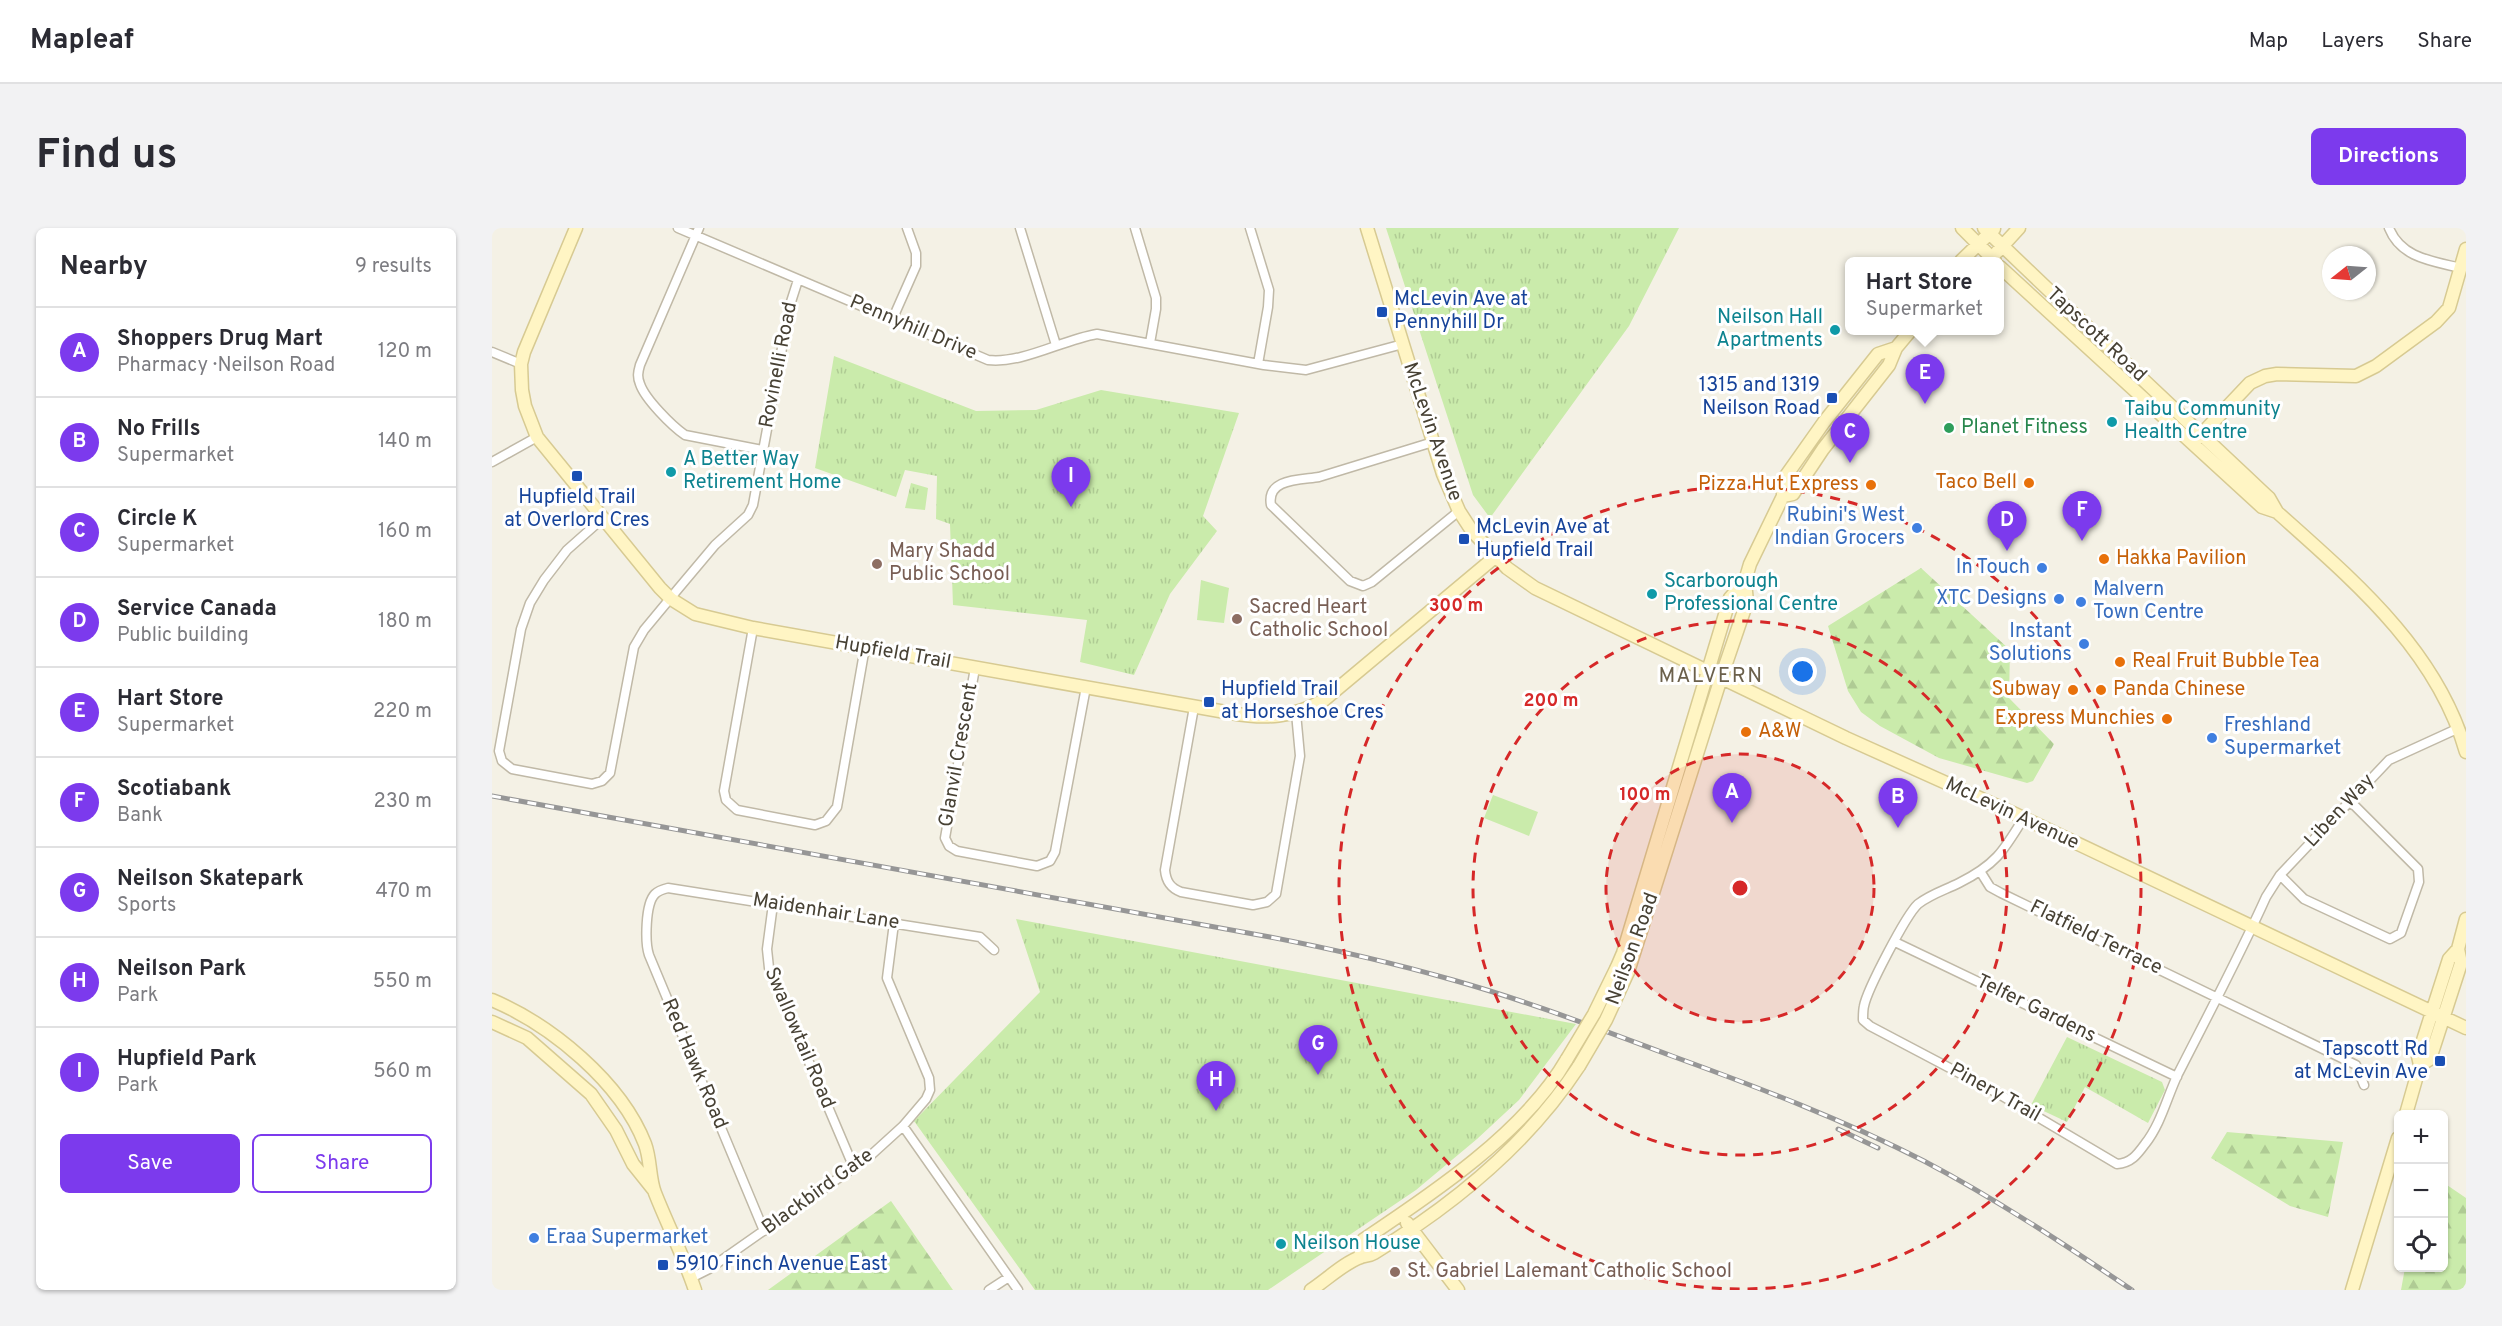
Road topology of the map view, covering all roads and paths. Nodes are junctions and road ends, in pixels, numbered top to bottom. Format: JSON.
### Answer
{"nodes":[{"id":1,"x":576,"y":228,"type":"edge"},
{"id":2,"x":678,"y":228,"type":"edge"},
{"id":3,"x":907,"y":228,"type":"edge"},
{"id":4,"x":1020,"y":228,"type":"edge"},
{"id":5,"x":1135,"y":228,"type":"edge"},
{"id":6,"x":1250,"y":228,"type":"edge"},
{"id":7,"x":1367,"y":228,"type":"edge"},
{"id":8,"x":1962,"y":228,"type":"edge"},
{"id":9,"x":2019,"y":228,"type":"edge"},
{"id":10,"x":2389,"y":228,"type":"edge"},
{"id":11,"x":1989,"y":230,"type":"edge"},
{"id":12,"x":697,"y":232,"type":"edge"},
{"id":13,"x":1978,"y":244,"type":"junction"},
{"id":14,"x":2001,"y":247,"type":"junction"},
{"id":15,"x":2466,"y":249,"type":"edge"},
{"id":16,"x":1965,"y":257,"type":"edge"},
{"id":17,"x":1989,"y":257,"type":"edge"},
{"id":18,"x":1996,"y":257,"type":"edge"},
{"id":19,"x":2460,"y":268,"type":"junction"},
{"id":20,"x":2004,"y":272,"type":"edge"},
{"id":21,"x":798,"y":280,"type":"junction"},
{"id":22,"x":893,"y":318,"type":"junction"},
{"id":23,"x":1907,"y":335,"type":"edge"},
{"id":24,"x":1150,"y":343,"type":"junction"},
{"id":25,"x":1056,"y":345,"type":"junction"},
{"id":26,"x":1403,"y":345,"type":"junction"},
{"id":27,"x":1896,"y":348,"type":"junction"},
{"id":28,"x":492,"y":352,"type":"edge"},
{"id":29,"x":521,"y":364,"type":"junction"},
{"id":30,"x":1258,"y":364,"type":"junction"},
{"id":31,"x":1829,"y":416,"type":"junction"},
{"id":32,"x":1841,"y":425,"type":"junction"},
{"id":33,"x":537,"y":437,"type":"junction"},
{"id":34,"x":2197,"y":439,"type":"junction"},
{"id":35,"x":1433,"y":442,"type":"junction"},
{"id":36,"x":762,"y":450,"type":"junction"},
{"id":37,"x":492,"y":462,"type":"edge"},
{"id":38,"x":1783,"y":496,"type":"junction"},
{"id":39,"x":1459,"y":511,"type":"junction"},
{"id":40,"x":602,"y":519,"type":"junction"},
{"id":41,"x":1495,"y":557,"type":"junction"},
{"id":42,"x":1745,"y":581,"type":"junction"},
{"id":43,"x":671,"y":599,"type":"junction"},
{"id":44,"x":753,"y":628,"type":"junction"},
{"id":45,"x":865,"y":647,"type":"junction"},
{"id":46,"x":975,"y":668,"type":"junction"},
{"id":47,"x":1708,"y":672,"type":"junction"},
{"id":48,"x":1721,"y":678,"type":"junction"},
{"id":49,"x":1086,"y":687,"type":"junction"},
{"id":50,"x":1194,"y":707,"type":"junction"},
{"id":51,"x":1296,"y":713,"type":"junction"},
{"id":52,"x":2462,"y":727,"type":"edge"},
{"id":53,"x":2466,"y":752,"type":"edge"},
{"id":54,"x":2349,"y":800,"type":"junction"},
{"id":55,"x":2023,"y":819,"type":"junction"},
{"id":56,"x":1980,"y":871,"type":"junction"},
{"id":57,"x":2280,"y":875,"type":"junction"},
{"id":58,"x":656,"y":894,"type":"joint"},
{"id":59,"x":773,"y":904,"type":"junction"},
{"id":60,"x":2466,"y":920,"type":"edge"},
{"id":61,"x":894,"y":923,"type":"junction"},
{"id":62,"x":2252,"y":928,"type":"junction"},
{"id":63,"x":1895,"y":942,"type":"junction"},
{"id":64,"x":994,"y":950,"type":"dead end"},
{"id":65,"x":1622,"y":970,"type":"junction"},
{"id":66,"x":2218,"y":997,"type":"junction"},
{"id":67,"x":492,"y":1000,"type":"edge"},
{"id":68,"x":2437,"y":1014,"type":"junction"},
{"id":69,"x":492,"y":1022,"type":"edge"},
{"id":70,"x":2466,"y":1028,"type":"edge"},
{"id":71,"x":2177,"y":1077,"type":"junction"},
{"id":72,"x":2364,"y":1085,"type":"dead end"},
{"id":73,"x":2407,"y":1110,"type":"edge"},
{"id":74,"x":903,"y":1126,"type":"junction"},
{"id":75,"x":2394,"y":1151,"type":"edge"},
{"id":76,"x":854,"y":1168,"type":"junction"},
{"id":77,"x":653,"y":1190,"type":"junction"},
{"id":78,"x":1400,"y":1215,"type":"junction"},
{"id":79,"x":1410,"y":1228,"type":"junction"},
{"id":80,"x":764,"y":1231,"type":"junction"},
{"id":81,"x":1360,"y":1257,"type":"junction"},
{"id":82,"x":1008,"y":1277,"type":"junction"},
{"id":83,"x":691,"y":1278,"type":"junction"},
{"id":84,"x":696,"y":1290,"type":"edge"},
{"id":85,"x":989,"y":1290,"type":"edge"},
{"id":86,"x":1018,"y":1290,"type":"edge"},
{"id":87,"x":1311,"y":1290,"type":"edge"},
{"id":88,"x":1458,"y":1290,"type":"edge"},
{"id":89,"x":2352,"y":1290,"type":"edge"}],
"edges":[{"from":1,"to":29,"type":"street","name":"Hupfield Trail"},
{"from":2,"to":12,"type":"street","name":"Pennyhill Drive"},
{"from":3,"to":22,"type":"street"},
{"from":4,"to":25,"type":"street"},
{"from":5,"to":24,"type":"street"},
{"from":6,"to":30,"type":"street"},
{"from":7,"to":26,"type":"street","name":"McLevin Avenue"},
{"from":8,"to":13,"type":"street","name":"Tapscott Road"},
{"from":9,"to":14,"type":"street"},
{"from":10,"to":19,"type":"street"},
{"from":11,"to":13,"type":"street"},
{"from":11,"to":14,"type":"street","name":"Tapscott Road"},
{"from":12,"to":21,"type":"street","name":"Pennyhill Drive"},
{"from":12,"to":36,"type":"street"},
{"from":13,"to":16,"type":"street"},
{"from":13,"to":17,"type":"street","name":"Tapscott Road"},
{"from":14,"to":18,"type":"street"},
{"from":14,"to":34,"type":"street","name":"Tapscott Road"},
{"from":15,"to":19,"type":"street"},
{"from":19,"to":34,"type":"street"},
{"from":20,"to":34,"type":"street","name":"Tapscott Road"},
{"from":21,"to":22,"type":"street","name":"Pennyhill Drive"},
{"from":21,"to":36,"type":"street","name":"Rovinelli Road"},
{"from":22,"to":25,"type":"street","name":"Pennyhill Drive"},
{"from":23,"to":27,"type":"street","name":"Neilson Road"},
{"from":24,"to":25,"type":"street","name":"Pennyhill Drive"},
{"from":24,"to":30,"type":"street","name":"Pennyhill Drive"},
{"from":26,"to":30,"type":"street","name":"Pennyhill Drive"},
{"from":26,"to":35,"type":"street","name":"McLevin Avenue"},
{"from":27,"to":31,"type":"street","name":"Neilson Road"},
{"from":27,"to":32,"type":"street","name":"Neilson Road"},
{"from":28,"to":29,"type":"street"},
{"from":29,"to":33,"type":"street","name":"Hupfield Trail"},
{"from":31,"to":32,"type":"street"},
{"from":31,"to":38,"type":"street","name":"Neilson Road"},
{"from":32,"to":38,"type":"street","name":"Neilson Road"},
{"from":33,"to":37,"type":"street"},
{"from":33,"to":40,"type":"street","name":"Hupfield Trail"},
{"from":34,"to":52,"type":"street","name":"Tapscott Road"},
{"from":35,"to":39,"type":"street","name":"McLevin Avenue"},
{"from":35,"to":39,"type":"street"},
{"from":36,"to":43,"type":"street","name":"Rovinelli Road"},
{"from":38,"to":42,"type":"street","name":"Neilson Road"},
{"from":39,"to":41,"type":"street","name":"McLevin Avenue"},
{"from":40,"to":43,"type":"street","name":"Hupfield Trail"},
{"from":40,"to":43,"type":"street","name":"Rovinelli Road"},
{"from":41,"to":47,"type":"street","name":"McLevin Avenue"},
{"from":41,"to":51,"type":"street","name":"Hupfield Trail"},
{"from":42,"to":47,"type":"street","name":"Neilson Road"},
{"from":42,"to":48,"type":"street","name":"Neilson Road"},
{"from":43,"to":44,"type":"street","name":"Hupfield Trail"},
{"from":44,"to":45,"type":"street","name":"Hupfield Trail"},
{"from":44,"to":45,"type":"street"},
{"from":45,"to":46,"type":"street","name":"Hupfield Trail"},
{"from":46,"to":49,"type":"street","name":"Hupfield Trail"},
{"from":46,"to":49,"type":"street","name":"Glanvil Crescent"},
{"from":47,"to":48,"type":"street","name":"McLevin Avenue"},
{"from":47,"to":65,"type":"street","name":"Neilson Road"},
{"from":48,"to":55,"type":"street","name":"McLevin Avenue"},
{"from":48,"to":65,"type":"street","name":"Neilson Road"},
{"from":49,"to":50,"type":"street","name":"Hupfield Trail"},
{"from":50,"to":51,"type":"street","name":"Hupfield Trail"},
{"from":50,"to":51,"type":"street"},
{"from":52,"to":53,"type":"street","name":"Tapscott Road"},
{"from":52,"to":54,"type":"street","name":"Liben Way"},
{"from":54,"to":57,"type":"street","name":"Liben Way"},
{"from":54,"to":57,"type":"street"},
{"from":55,"to":56,"type":"street","name":"Pinery Trail"},
{"from":55,"to":62,"type":"street","name":"McLevin Avenue"},
{"from":56,"to":63,"type":"street","name":"Pinery Trail"},
{"from":56,"to":66,"type":"street","name":"Flatfield Terrace"},
{"from":57,"to":62,"type":"street","name":"Liben Way"},
{"from":58,"to":59,"type":"street","name":"Maidenhair Lane"},
{"from":58,"to":80,"type":"street","name":"Red Hawk Road"},
{"from":59,"to":61,"type":"street","name":"Maidenhair Lane"},
{"from":59,"to":76,"type":"street","name":"Swallowtail Road"},
{"from":60,"to":68,"type":"street"},
{"from":61,"to":64,"type":"street","name":"Maidenhair Lane"},
{"from":61,"to":74,"type":"street","name":"Blackbird Gate"},
{"from":62,"to":66,"type":"street","name":"Pinery Trail"},
{"from":62,"to":68,"type":"street","name":"McLevin Avenue"},
{"from":63,"to":71,"type":"street","name":"Telfer Gardens"},
{"from":63,"to":71,"type":"street","name":"Pinery Trail"},
{"from":65,"to":78,"type":"street","name":"Neilson Road","bridge":true},
{"from":65,"to":79,"type":"street","name":"Neilson Road","bridge":true},
{"from":66,"to":71,"type":"street","name":"Pinery Trail"},
{"from":66,"to":72,"type":"street","name":"Flatfield Terrace"},
{"from":67,"to":77,"type":"street"},
{"from":68,"to":70,"type":"street","name":"McLevin Avenue"},
{"from":68,"to":73,"type":"street"},
{"from":69,"to":77,"type":"street"},
{"from":74,"to":76,"type":"street","name":"Blackbird Gate"},
{"from":74,"to":82,"type":"street"},
{"from":75,"to":89,"type":"street"},
{"from":76,"to":80,"type":"street","name":"Blackbird Gate"},
{"from":77,"to":83,"type":"street"},
{"from":78,"to":79,"type":"street"},
{"from":78,"to":81,"type":"street","name":"Neilson Road"},
{"from":79,"to":81,"type":"street","name":"Neilson Road"},
{"from":79,"to":88,"type":"street"},
{"from":80,"to":83,"type":"street","name":"Blackbird Gate"},
{"from":81,"to":87,"type":"street","name":"Neilson Road"},
{"from":82,"to":85,"type":"street"},
{"from":82,"to":86,"type":"street"},
{"from":83,"to":84,"type":"street"}]}
